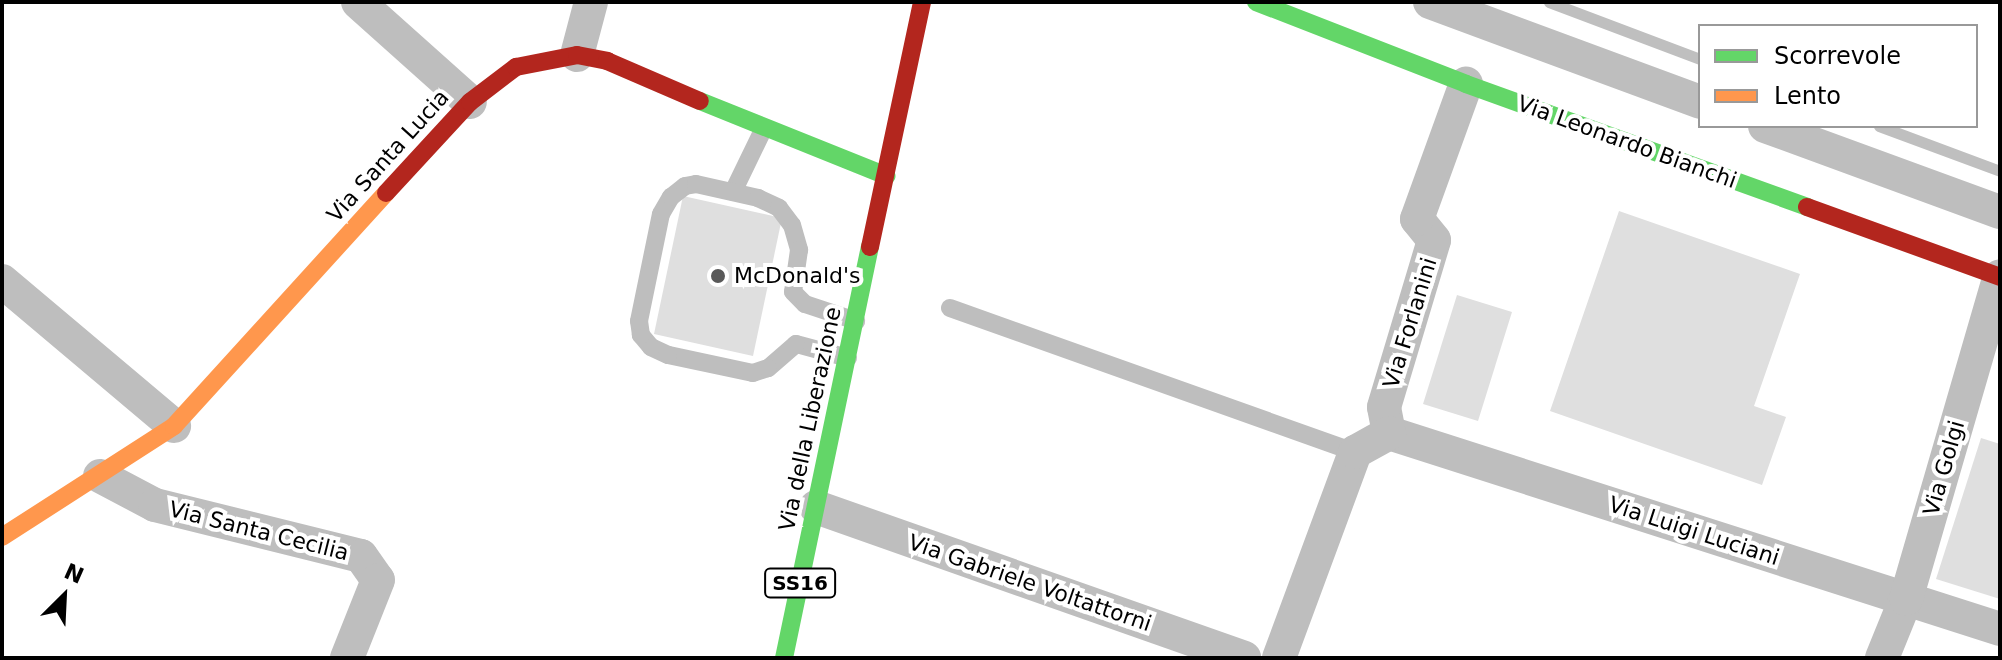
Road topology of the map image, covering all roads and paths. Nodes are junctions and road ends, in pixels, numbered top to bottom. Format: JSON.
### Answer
{"nodes":[{"id":1,"x":358,"y":2,"type":"edge"},
{"id":2,"x":591,"y":2,"type":"edge"},
{"id":3,"x":922,"y":2,"type":"edge"},
{"id":4,"x":929,"y":2,"type":"edge"},
{"id":5,"x":1256,"y":2,"type":"edge"},
{"id":6,"x":1430,"y":2,"type":"edge"},
{"id":7,"x":577,"y":55,"type":"junction"},
{"id":8,"x":911,"y":58,"type":"junction"},
{"id":9,"x":1466,"y":84,"type":"junction"},
{"id":10,"x":1698,"y":101,"type":"edge"},
{"id":11,"x":470,"y":102,"type":"junction"},
{"id":12,"x":764,"y":128,"type":"junction"},
{"id":13,"x":1770,"y":128,"type":"edge"},
{"id":14,"x":887,"y":176,"type":"junction"},
{"id":15,"x":733,"y":192,"type":"junction"},
{"id":16,"x":2000,"y":212,"type":"edge"},
{"id":17,"x":2000,"y":276,"type":"edge"},
{"id":18,"x":2,"y":281,"type":"edge"},
{"id":19,"x":950,"y":308,"type":"dead end"},
{"id":20,"x":856,"y":321,"type":"junction"},
{"id":21,"x":848,"y":358,"type":"junction"},
{"id":22,"x":174,"y":426,"type":"junction"},
{"id":23,"x":1389,"y":433,"type":"junction"},
{"id":24,"x":1355,"y":452,"type":"junction"},
{"id":25,"x":100,"y":476,"type":"junction"},
{"id":26,"x":816,"y":507,"type":"junction"},
{"id":27,"x":2,"y":537,"type":"edge"},
{"id":28,"x":1906,"y":599,"type":"junction"},
{"id":29,"x":2000,"y":629,"type":"edge"},
{"id":30,"x":347,"y":658,"type":"edge"},
{"id":31,"x":784,"y":658,"type":"edge"},
{"id":32,"x":1244,"y":658,"type":"edge"},
{"id":33,"x":1279,"y":658,"type":"edge"},
{"id":34,"x":1882,"y":658,"type":"edge"}],
"edges":[{"from":1,"to":11,"type":"street"},
{"from":2,"to":7,"type":"street"},
{"from":3,"to":8,"type":"main road","name":"Via della Liberazione","number":"SS16"},
{"from":4,"to":8,"type":"street"},
{"from":5,"to":9,"type":"main road","name":"Via Leonardo Bianchi"},
{"from":6,"to":10,"type":"street"},
{"from":7,"to":11,"type":"main road","name":"Via Santa Lucia"},
{"from":7,"to":12,"type":"main road","name":"Via Santa Lucia"},
{"from":8,"to":14,"type":"main road","name":"Via della Liberazione","number":"SS16"},
{"from":9,"to":17,"type":"main road","name":"Via Leonardo Bianchi"},
{"from":9,"to":23,"type":"street","name":"Via Forlanini"},
{"from":11,"to":22,"type":"main road","name":"Via Santa Lucia"},
{"from":12,"to":14,"type":"main road","name":"Via Santa Lucia"},
{"from":12,"to":15,"type":"lane"},
{"from":13,"to":16,"type":"street"},
{"from":14,"to":20,"type":"main road","name":"Via della Liberazione","number":"SS16"},
{"from":15,"to":20,"type":"lane"},
{"from":15,"to":21,"type":"lane"},
{"from":17,"to":28,"type":"street","name":"Via Golgi"},
{"from":18,"to":22,"type":"street"},
{"from":19,"to":24,"type":"lane"},
{"from":20,"to":21,"type":"main road","name":"Via della Liberazione","number":"SS16"},
{"from":21,"to":26,"type":"main road","name":"Via della Liberazione","number":"SS16"},
{"from":22,"to":25,"type":"main road","name":"Via Santa Lucia"},
{"from":23,"to":24,"type":"street"},
{"from":23,"to":28,"type":"street","name":"Via Luigi Luciani"},
{"from":24,"to":33,"type":"street"},
{"from":25,"to":27,"type":"main road","name":"Via Santa Lucia"},
{"from":25,"to":30,"type":"street","name":"Via Santa Cecilia"},
{"from":26,"to":31,"type":"main road","name":"Via della Liberazione","number":"SS16"},
{"from":26,"to":32,"type":"street","name":"Via Gabriele Voltattorni"},
{"from":28,"to":29,"type":"street","name":"Via Luigi Luciani"},
{"from":28,"to":34,"type":"street","name":"Via Golgi"}]}
